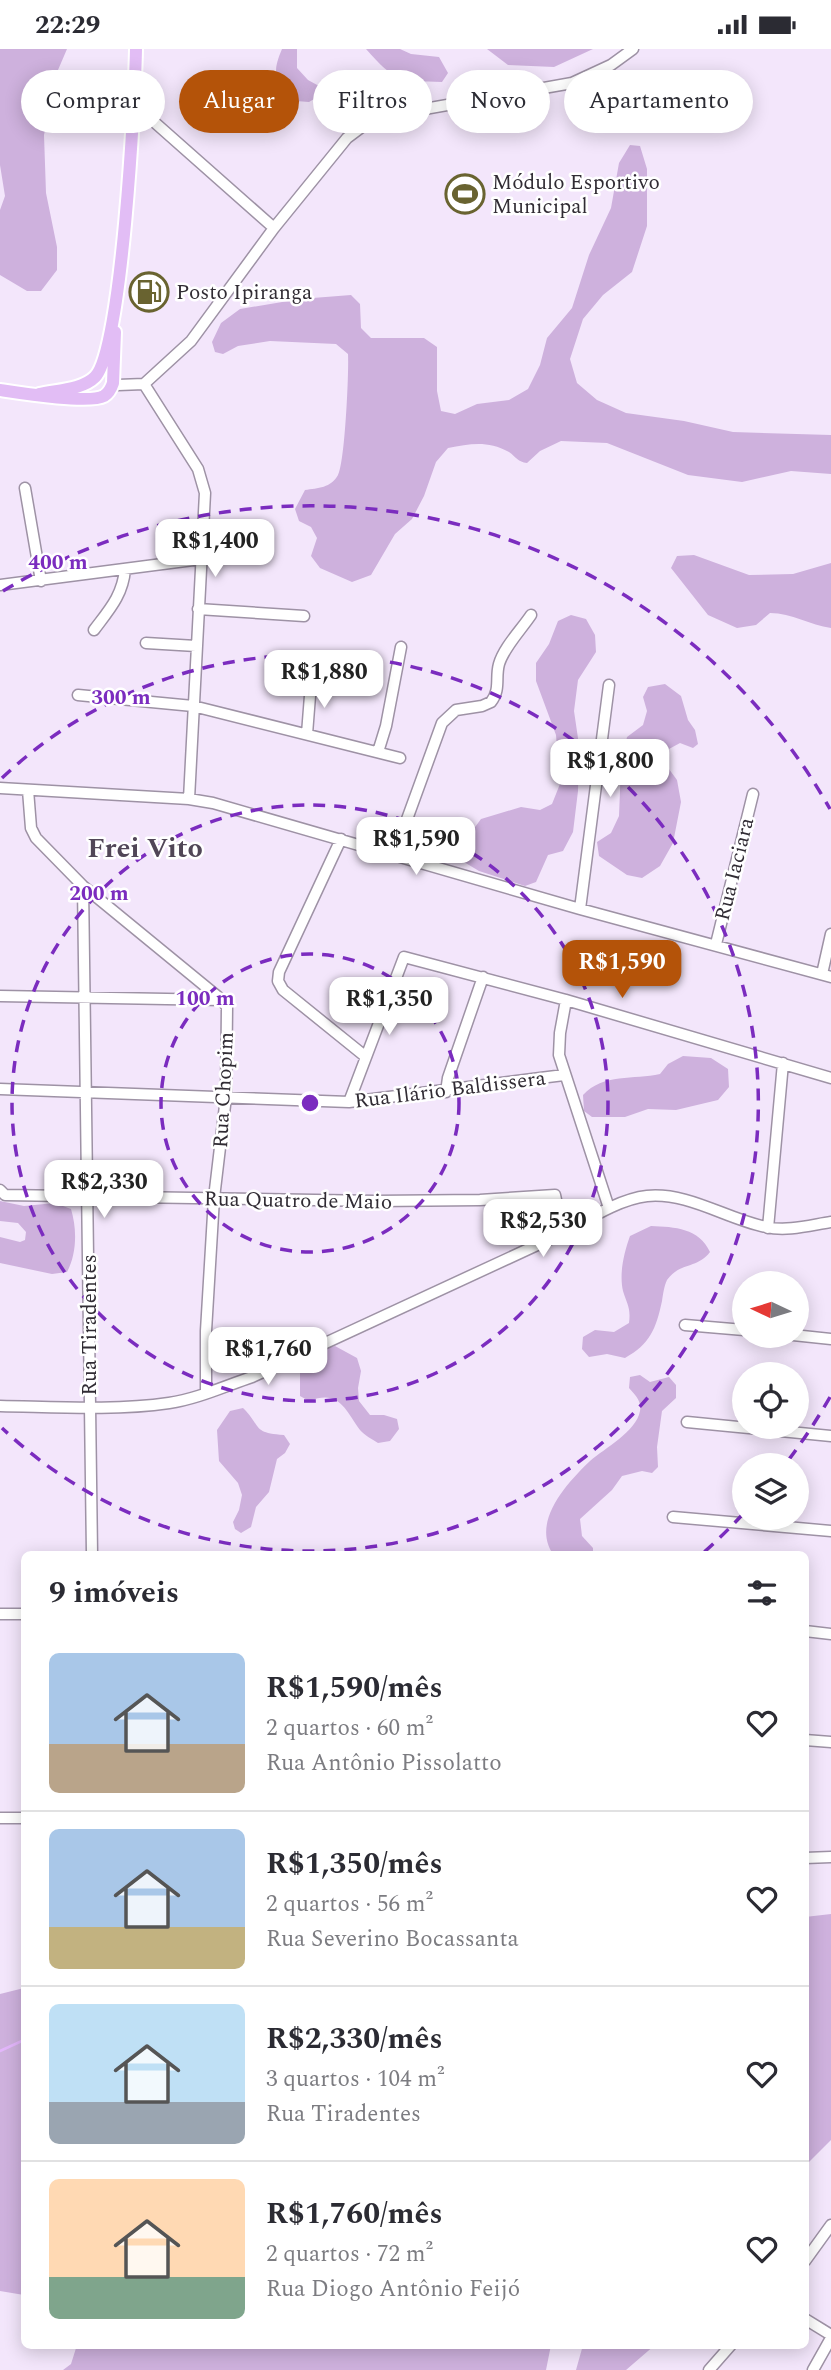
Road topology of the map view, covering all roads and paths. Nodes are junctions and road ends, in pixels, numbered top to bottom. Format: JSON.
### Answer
{"nodes":[{"id":1,"x":136,"y":49,"type":"edge"},
{"id":2,"x":633,"y":49,"type":"edge"},
{"id":3,"x":136,"y":70,"type":"edge"},
{"id":4,"x":165,"y":132,"type":"edge"},
{"id":5,"x":132,"y":133,"type":"edge"},
{"id":6,"x":274,"y":228,"type":"junction"},
{"id":7,"x":114,"y":311,"type":"junction"},
{"id":8,"x":94,"y":377,"type":"junction"},
{"id":9,"x":113,"y":383,"type":"junction"},
{"id":10,"x":144,"y":384,"type":"junction"},
{"id":11,"x":0,"y":390,"type":"edge"},
{"id":12,"x":39,"y":394,"type":"junction"},
{"id":13,"x":96,"y":398,"type":"junction"},
{"id":14,"x":25,"y":488,"type":"dead end"},
{"id":15,"x":201,"y":559,"type":"junction"},
{"id":16,"x":125,"y":569,"type":"junction"},
{"id":17,"x":41,"y":581,"type":"junction"},
{"id":18,"x":0,"y":585,"type":"edge"},
{"id":19,"x":198,"y":609,"type":"junction"},
{"id":20,"x":531,"y":615,"type":"dead end"},
{"id":21,"x":304,"y":616,"type":"dead end"},
{"id":22,"x":94,"y":630,"type":"dead end"},
{"id":23,"x":146,"y":643,"type":"dead end"},
{"id":24,"x":196,"y":646,"type":"junction"},
{"id":25,"x":401,"y":647,"type":"dead end"},
{"id":26,"x":311,"y":683,"type":"dead end"},
{"id":27,"x":609,"y":685,"type":"dead end"},
{"id":28,"x":78,"y":695,"type":"dead end"},
{"id":29,"x":193,"y":706,"type":"junction"},
{"id":30,"x":307,"y":734,"type":"junction"},
{"id":31,"x":378,"y":751,"type":"junction"},
{"id":32,"x":400,"y":758,"type":"dead end"},
{"id":33,"x":0,"y":788,"type":"edge"},
{"id":34,"x":28,"y":790,"type":"junction"},
{"id":35,"x":753,"y":794,"type":"dead end"},
{"id":36,"x":188,"y":799,"type":"junction"},
{"id":37,"x":341,"y":839,"type":"junction"},
{"id":38,"x":394,"y":855,"type":"junction"},
{"id":39,"x":83,"y":886,"type":"junction"},
{"id":40,"x":580,"y":909,"type":"junction"},
{"id":41,"x":831,"y":935,"type":"edge"},
{"id":42,"x":716,"y":944,"type":"junction"},
{"id":43,"x":826,"y":976,"type":"edge"},
{"id":44,"x":483,"y":977,"type":"junction"},
{"id":45,"x":0,"y":996,"type":"edge"},
{"id":46,"x":85,"y":997,"type":"junction"},
{"id":47,"x":222,"y":1000,"type":"junction"},
{"id":48,"x":566,"y":1000,"type":"junction"},
{"id":49,"x":366,"y":1057,"type":"junction"},
{"id":50,"x":783,"y":1063,"type":"junction"},
{"id":51,"x":564,"y":1075,"type":"junction"},
{"id":52,"x":831,"y":1078,"type":"edge"},
{"id":53,"x":0,"y":1089,"type":"edge"},
{"id":54,"x":86,"y":1092,"type":"junction"},
{"id":55,"x":446,"y":1092,"type":"junction"},
{"id":56,"x":226,"y":1097,"type":"junction"},
{"id":57,"x":349,"y":1102,"type":"junction"},
{"id":58,"x":1,"y":1192,"type":"edge"},
{"id":59,"x":88,"y":1198,"type":"junction"},
{"id":60,"x":214,"y":1198,"type":"junction"},
{"id":61,"x":609,"y":1208,"type":"junction"},
{"id":62,"x":831,"y":1222,"type":"edge"},
{"id":63,"x":768,"y":1228,"type":"junction"},
{"id":64,"x":563,"y":1233,"type":"junction"},
{"id":65,"x":685,"y":1325,"type":"dead end"},
{"id":66,"x":732,"y":1330,"type":"edge"},
{"id":67,"x":809,"y":1337,"type":"edge"},
{"id":68,"x":831,"y":1339,"type":"edge"},
{"id":69,"x":206,"y":1393,"type":"junction"},
{"id":70,"x":0,"y":1406,"type":"edge"},
{"id":71,"x":90,"y":1408,"type":"junction"},
{"id":72,"x":687,"y":1423,"type":"dead end"},
{"id":73,"x":831,"y":1436,"type":"edge"},
{"id":74,"x":673,"y":1517,"type":"dead end"},
{"id":75,"x":831,"y":1531,"type":"edge"},
{"id":76,"x":92,"y":1551,"type":"edge"},
{"id":77,"x":0,"y":1614,"type":"edge"},
{"id":78,"x":21,"y":1614,"type":"edge"},
{"id":79,"x":809,"y":1631,"type":"edge"},
{"id":80,"x":831,"y":1633,"type":"edge"},
{"id":81,"x":809,"y":1739,"type":"edge"},
{"id":82,"x":831,"y":1742,"type":"edge"},
{"id":83,"x":0,"y":1818,"type":"edge"},
{"id":84,"x":21,"y":1818,"type":"edge"},
{"id":85,"x":831,"y":1857,"type":"edge"},
{"id":86,"x":809,"y":1858,"type":"edge"},
{"id":87,"x":831,"y":2225,"type":"edge"},
{"id":88,"x":809,"y":2255,"type":"edge"},
{"id":89,"x":809,"y":2322,"type":"edge"},
{"id":90,"x":831,"y":2337,"type":"edge"},
{"id":91,"x":727,"y":2349,"type":"edge"},
{"id":92,"x":709,"y":2370,"type":"edge"},
{"id":93,"x":813,"y":2370,"type":"edge"}],
"edges":[{"from":1,"to":3,"type":"main road"},
{"from":2,"to":6,"type":"street"},
{"from":4,"to":6,"type":"street"},
{"from":5,"to":7,"type":"main road"},
{"from":6,"to":10,"type":"street"},
{"from":7,"to":8,"type":"main road"},
{"from":7,"to":9,"type":"main road"},
{"from":8,"to":9,"type":"main road"},
{"from":8,"to":12,"type":"main road"},
{"from":8,"to":13,"type":"main road"},
{"from":9,"to":10,"type":"street"},
{"from":9,"to":13,"type":"main road"},
{"from":10,"to":15,"type":"street"},
{"from":11,"to":12,"type":"main road"},
{"from":12,"to":13,"type":"main road"},
{"from":14,"to":17,"type":"street"},
{"from":15,"to":16,"type":"street"},
{"from":15,"to":19,"type":"street"},
{"from":16,"to":17,"type":"street"},
{"from":16,"to":22,"type":"street"},
{"from":17,"to":18,"type":"street"},
{"from":19,"to":21,"type":"street"},
{"from":19,"to":24,"type":"street"},
{"from":20,"to":38,"type":"street"},
{"from":23,"to":24,"type":"street"},
{"from":24,"to":29,"type":"street"},
{"from":25,"to":31,"type":"street"},
{"from":26,"to":30,"type":"street"},
{"from":27,"to":40,"type":"street"},
{"from":28,"to":29,"type":"street"},
{"from":29,"to":30,"type":"street"},
{"from":29,"to":36,"type":"street"},
{"from":30,"to":31,"type":"street"},
{"from":31,"to":32,"type":"street"},
{"from":33,"to":34,"type":"street"},
{"from":34,"to":36,"type":"street"},
{"from":34,"to":39,"type":"street","name":"Rua Chopim"},
{"from":35,"to":42,"type":"street","name":"Rua Iaciara"},
{"from":36,"to":37,"type":"street"},
{"from":37,"to":38,"type":"street"},
{"from":37,"to":49,"type":"street"},
{"from":38,"to":40,"type":"street"},
{"from":39,"to":46,"type":"street","name":"Rua Tiradentes"},
{"from":39,"to":47,"type":"street","name":"Rua Chopim"},
{"from":40,"to":42,"type":"street"},
{"from":41,"to":43,"type":"street"},
{"from":42,"to":43,"type":"street"},
{"from":44,"to":48,"type":"street"},
{"from":44,"to":49,"type":"street"},
{"from":44,"to":55,"type":"street"},
{"from":45,"to":46,"type":"street"},
{"from":46,"to":47,"type":"street"},
{"from":46,"to":54,"type":"street","name":"Rua Tiradentes"},
{"from":47,"to":56,"type":"street","name":"Rua Chopim"},
{"from":48,"to":50,"type":"street"},
{"from":48,"to":51,"type":"street"},
{"from":49,"to":57,"type":"street"},
{"from":50,"to":52,"type":"street"},
{"from":50,"to":63,"type":"street"},
{"from":51,"to":55,"type":"street","name":"Rua Ilário Baldissera"},
{"from":51,"to":61,"type":"street"},
{"from":53,"to":54,"type":"street","name":"Rua Ilário Baldissera"},
{"from":54,"to":56,"type":"street","name":"Rua Ilário Baldissera"},
{"from":54,"to":59,"type":"street","name":"Rua Tiradentes"},
{"from":55,"to":57,"type":"street","name":"Rua Ilário Baldissera"},
{"from":56,"to":57,"type":"street","name":"Rua Ilário Baldissera"},
{"from":56,"to":60,"type":"street","name":"Rua Chopim"},
{"from":58,"to":59,"type":"street","name":"Rua Quatro de Maio"},
{"from":59,"to":60,"type":"street","name":"Rua Quatro de Maio"},
{"from":59,"to":71,"type":"street","name":"Rua Tiradentes"},
{"from":60,"to":64,"type":"street","name":"Rua Quatro de Maio"},
{"from":60,"to":69,"type":"street","name":"Rua Chopim"},
{"from":61,"to":63,"type":"street"},
{"from":61,"to":64,"type":"street"},
{"from":62,"to":63,"type":"street"},
{"from":64,"to":69,"type":"street"},
{"from":65,"to":66,"type":"street"},
{"from":67,"to":68,"type":"street"},
{"from":69,"to":71,"type":"street"},
{"from":70,"to":71,"type":"street"},
{"from":71,"to":76,"type":"street","name":"Rua Tiradentes"},
{"from":72,"to":73,"type":"street"},
{"from":74,"to":75,"type":"street"},
{"from":77,"to":78,"type":"street"},
{"from":79,"to":80,"type":"street"},
{"from":81,"to":82,"type":"street"},
{"from":83,"to":84,"type":"street"},
{"from":85,"to":86,"type":"street"},
{"from":87,"to":88,"type":"street"},
{"from":89,"to":90,"type":"street"},
{"from":90,"to":93,"type":"street"},
{"from":91,"to":92,"type":"street"}]}
